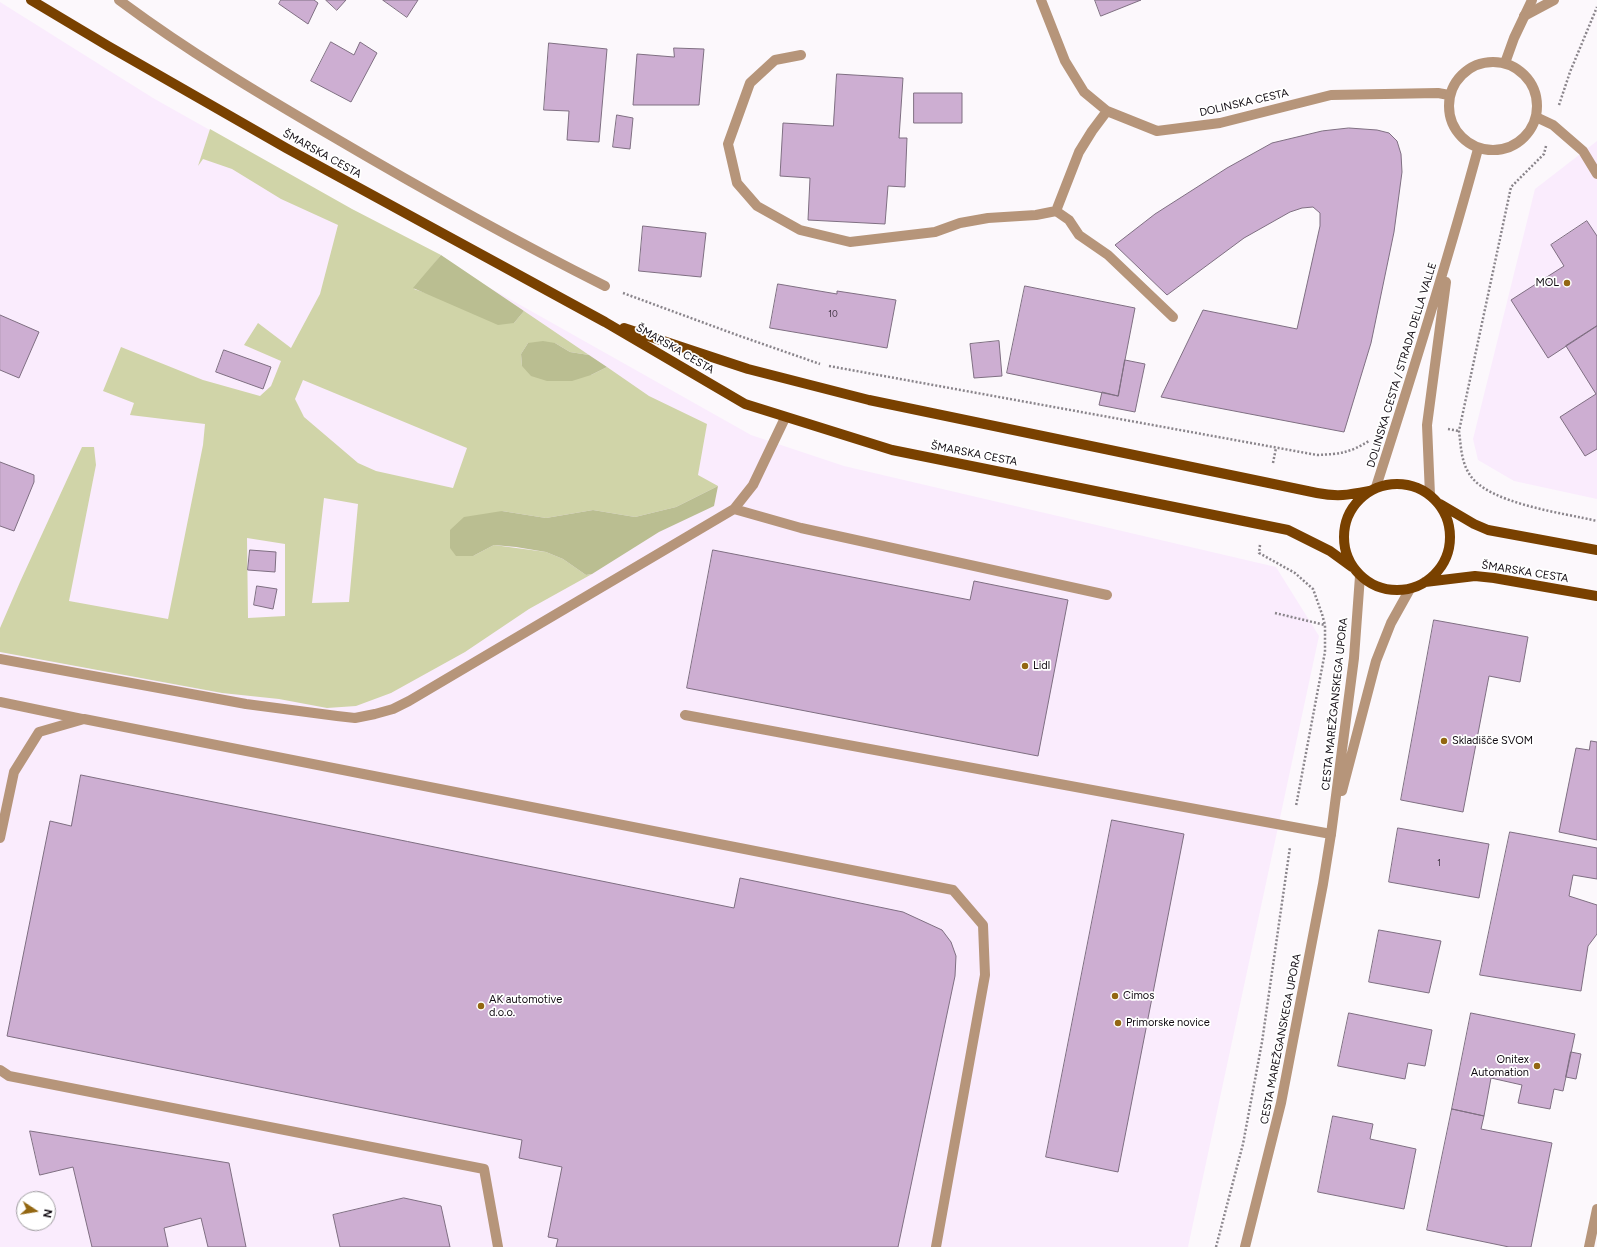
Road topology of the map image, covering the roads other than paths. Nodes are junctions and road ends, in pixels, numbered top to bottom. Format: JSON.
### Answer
{"nodes":[{"id":1,"x":31,"y":0,"type":"edge"},
{"id":2,"x":119,"y":0,"type":"edge"},
{"id":3,"x":1041,"y":0,"type":"edge"},
{"id":4,"x":1532,"y":0,"type":"edge"},
{"id":5,"x":1554,"y":0,"type":"edge"},
{"id":6,"x":1524,"y":16,"type":"junction"},
{"id":7,"x":801,"y":55,"type":"dead end"},
{"id":8,"x":1505,"y":63,"type":"junction"},
{"id":9,"x":1450,"y":95,"type":"junction"},
{"id":10,"x":1107,"y":111,"type":"junction"},
{"id":11,"x":1536,"y":117,"type":"junction"},
{"id":12,"x":1478,"y":149,"type":"junction"},
{"id":13,"x":1597,"y":174,"type":"edge"},
{"id":14,"x":1056,"y":211,"type":"junction"},
{"id":15,"x":1450,"y":250,"type":"junction"},
{"id":16,"x":605,"y":286,"type":"road end"},
{"id":17,"x":1173,"y":318,"type":"dead end"},
{"id":18,"x":606,"y":322,"type":"junction"},
{"id":19,"x":785,"y":418,"type":"junction"},
{"id":20,"x":1373,"y":489,"type":"junction"},
{"id":21,"x":1430,"y":496,"type":"junction"},
{"id":22,"x":1438,"y":503,"type":"junction"},
{"id":23,"x":734,"y":509,"type":"junction"},
{"id":24,"x":1597,"y":550,"type":"edge"},
{"id":25,"x":1352,"y":567,"type":"junction"},
{"id":26,"x":1360,"y":576,"type":"junction"},
{"id":27,"x":1425,"y":582,"type":"junction"},
{"id":28,"x":1410,"y":589,"type":"junction"},
{"id":29,"x":1107,"y":595,"type":"dead end"},
{"id":30,"x":1597,"y":596,"type":"edge"},
{"id":31,"x":0,"y":659,"type":"edge"},
{"id":32,"x":0,"y":702,"type":"edge"},
{"id":33,"x":685,"y":715,"type":"dead end"},
{"id":34,"x":84,"y":719,"type":"junction"},
{"id":35,"x":1332,"y":834,"type":"junction"},
{"id":36,"x":0,"y":838,"type":"edge"},
{"id":37,"x":0,"y":1070,"type":"edge"},
{"id":38,"x":5,"y":1075,"type":"edge"},
{"id":39,"x":1597,"y":1209,"type":"edge"},
{"id":40,"x":498,"y":1247,"type":"edge"},
{"id":41,"x":936,"y":1247,"type":"edge"},
{"id":42,"x":1245,"y":1247,"type":"edge"},
{"id":43,"x":1589,"y":1247,"type":"edge"}],
"edges":[{"from":1,"to":18,"type":"main road","name":"ŠMARSKA CESTA"},
{"from":2,"to":16,"type":"street"},
{"from":3,"to":10,"type":"street","name":"DOLINSKA CESTA"},
{"from":4,"to":6,"type":"street"},
{"from":5,"to":6,"type":"street"},
{"from":6,"to":8,"type":"street"},
{"from":7,"to":14,"type":"street"},
{"from":8,"to":9,"type":"street"},
{"from":8,"to":11,"type":"street"},
{"from":9,"to":10,"type":"street","name":"DOLINSKA CESTA"},
{"from":9,"to":12,"type":"street"},
{"from":10,"to":14,"type":"street"},
{"from":11,"to":12,"type":"street"},
{"from":11,"to":13,"type":"street"},
{"from":12,"to":15,"type":"street","name":"DOLINSKA CESTA / STRADA DELLA VALLE"},
{"from":14,"to":17,"type":"street"},
{"from":15,"to":20,"type":"street","name":"DOLINSKA CESTA / STRADA DELLA VALLE"},
{"from":15,"to":21,"type":"street","name":"DOLINSKA CESTA / STRADA DELLA VALLE"},
{"from":18,"to":19,"type":"main road","name":"ŠMARSKA CESTA"},
{"from":18,"to":20,"type":"main road","name":"ŠMARSKA CESTA"},
{"from":19,"to":23,"type":"street"},
{"from":19,"to":25,"type":"main road","name":"ŠMARSKA CESTA"},
{"from":20,"to":21,"type":"main road"},
{"from":20,"to":25,"type":"main road"},
{"from":21,"to":22,"type":"main road"},
{"from":22,"to":24,"type":"main road"},
{"from":22,"to":27,"type":"main road"},
{"from":23,"to":29,"type":"street"},
{"from":23,"to":31,"type":"street"},
{"from":25,"to":26,"type":"main road"},
{"from":26,"to":28,"type":"main road"},
{"from":26,"to":35,"type":"street","name":"CESTA MAREŽGANSKEGA UPORA"},
{"from":27,"to":28,"type":"main road"},
{"from":27,"to":30,"type":"main road","name":"ŠMARSKA CESTA"},
{"from":28,"to":35,"type":"street","name":"CESTA MAREŽGANSKEGA UPORA"},
{"from":32,"to":34,"type":"street"},
{"from":33,"to":35,"type":"street"},
{"from":34,"to":36,"type":"street"},
{"from":34,"to":41,"type":"street"},
{"from":35,"to":42,"type":"street","name":"CESTA MAREŽGANSKEGA UPORA"},
{"from":37,"to":38,"type":"street"},
{"from":38,"to":40,"type":"street"},
{"from":39,"to":43,"type":"street"}]}
